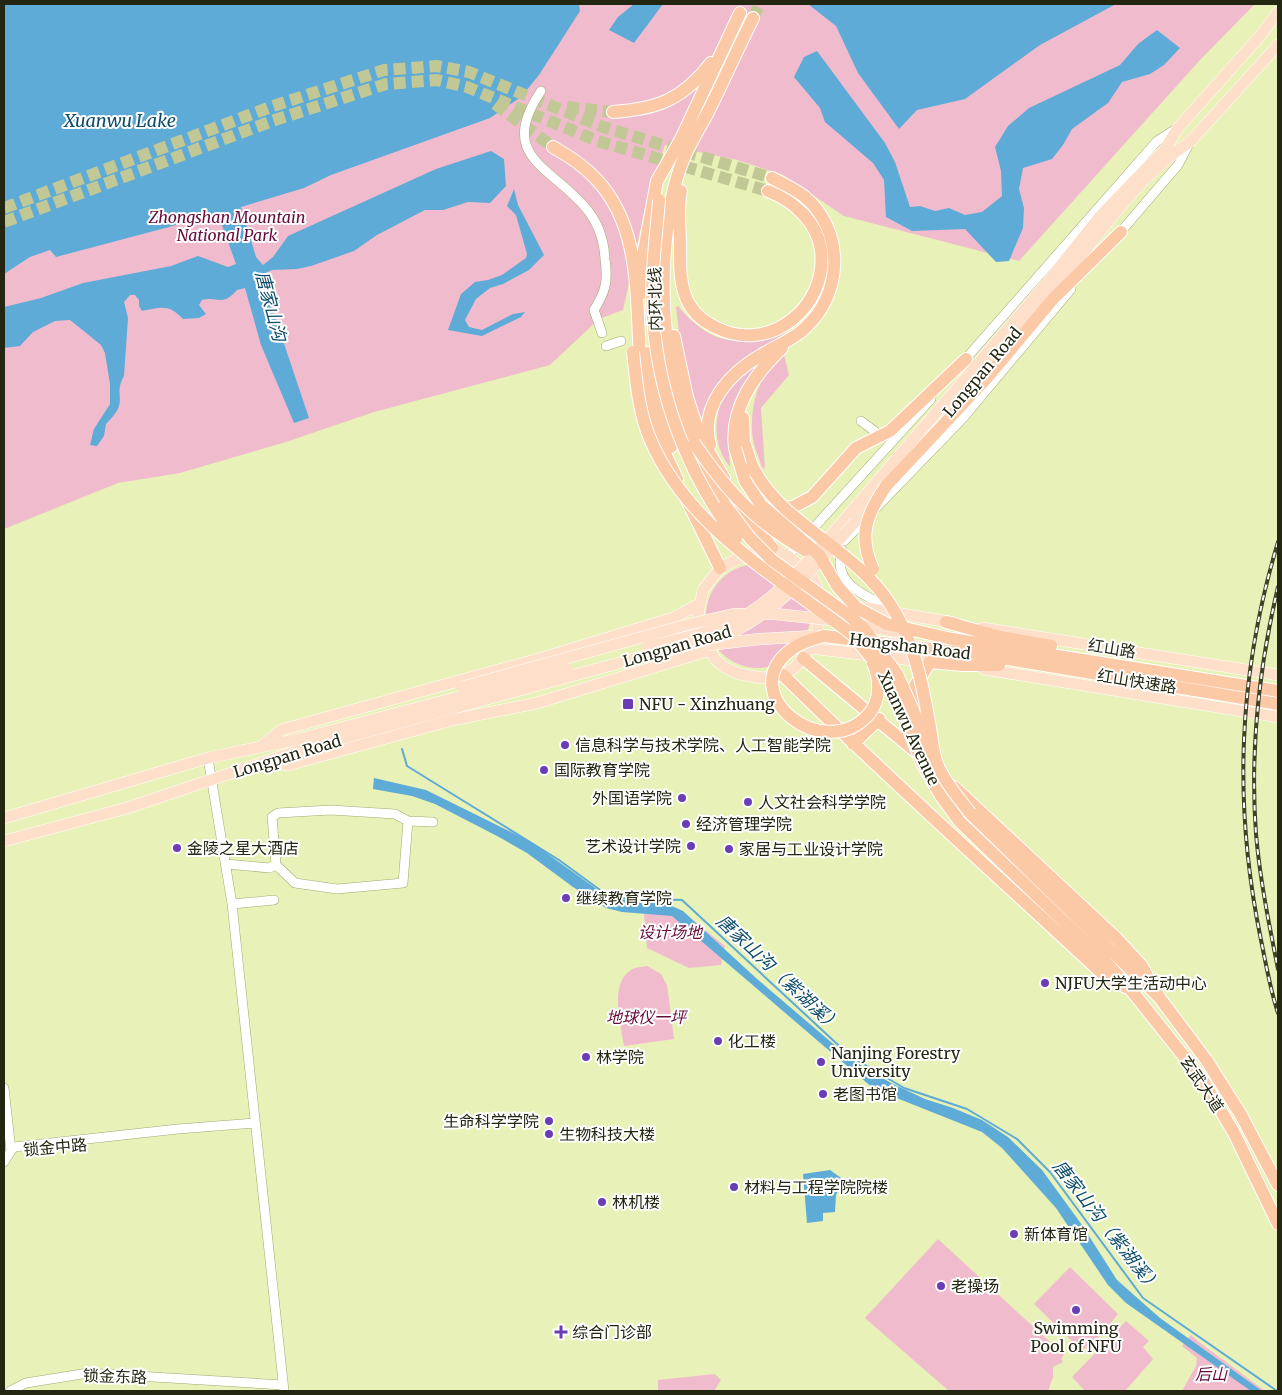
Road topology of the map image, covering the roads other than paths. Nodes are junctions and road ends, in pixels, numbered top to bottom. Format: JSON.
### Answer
{"nodes":[{"id":1,"x":1278,"y":12,"type":"edge"},
{"id":2,"x":740,"y":13,"type":"tunnel mouth"},
{"id":3,"x":753,"y":18,"type":"tunnel mouth"},
{"id":4,"x":1278,"y":20,"type":"edge"},
{"id":5,"x":1261,"y":36,"type":"junction"},
{"id":6,"x":1278,"y":44,"type":"edge"},
{"id":7,"x":722,"y":49,"type":"junction"},
{"id":8,"x":541,"y":91,"type":"dead end"},
{"id":9,"x":709,"y":109,"type":"junction"},
{"id":10,"x":613,"y":112,"type":"tunnel mouth"},
{"id":11,"x":1178,"y":128,"type":"junction"},
{"id":12,"x":685,"y":132,"type":"junction"},
{"id":13,"x":1190,"y":142,"type":"junction"},
{"id":14,"x":554,"y":147,"type":"tunnel mouth"},
{"id":15,"x":1168,"y":151,"type":"junction"},
{"id":16,"x":680,"y":196,"type":"junction"},
{"id":17,"x":1120,"y":232,"type":"junction"},
{"id":18,"x":634,"y":278,"type":"junction"},
{"id":19,"x":602,"y":334,"type":"dead end"},
{"id":20,"x":791,"y":339,"type":"junction"},
{"id":21,"x":622,"y":341,"type":"dead end"},
{"id":22,"x":606,"y":346,"type":"dead end"},
{"id":23,"x":966,"y":359,"type":"junction"},
{"id":24,"x":861,"y":421,"type":"dead end"},
{"id":25,"x":878,"y":433,"type":"dead end"},
{"id":26,"x":694,"y":443,"type":"junction"},
{"id":27,"x":739,"y":445,"type":"junction"},
{"id":28,"x":713,"y":457,"type":"junction"},
{"id":29,"x":736,"y":499,"type":"junction"},
{"id":30,"x":695,"y":518,"type":"junction"},
{"id":31,"x":849,"y":537,"type":"junction"},
{"id":32,"x":772,"y":548,"type":"junction"},
{"id":33,"x":819,"y":555,"type":"junction"},
{"id":34,"x":788,"y":556,"type":"junction"},
{"id":35,"x":720,"y":568,"type":"junction"},
{"id":36,"x":767,"y":572,"type":"junction"},
{"id":37,"x":810,"y":575,"type":"junction"},
{"id":38,"x":818,"y":601,"type":"junction"},
{"id":39,"x":889,"y":602,"type":"junction"},
{"id":40,"x":699,"y":604,"type":"junction"},
{"id":41,"x":899,"y":612,"type":"junction"},
{"id":42,"x":946,"y":622,"type":"junction"},
{"id":43,"x":824,"y":636,"type":"junction"},
{"id":44,"x":952,"y":638,"type":"junction"},
{"id":45,"x":710,"y":650,"type":"junction"},
{"id":46,"x":867,"y":651,"type":"junction"},
{"id":47,"x":999,"y":652,"type":"junction"},
{"id":48,"x":806,"y":653,"type":"junction"},
{"id":49,"x":930,"y":662,"type":"junction"},
{"id":50,"x":1121,"y":664,"type":"junction"},
{"id":51,"x":963,"y":665,"type":"junction"},
{"id":52,"x":783,"y":675,"type":"junction"},
{"id":53,"x":1278,"y":675,"type":"edge"},
{"id":54,"x":1116,"y":677,"type":"junction"},
{"id":55,"x":447,"y":685,"type":"junction"},
{"id":56,"x":1278,"y":691,"type":"edge"},
{"id":57,"x":1278,"y":704,"type":"edge"},
{"id":58,"x":1278,"y":717,"type":"edge"},
{"id":59,"x":879,"y":719,"type":"junction"},
{"id":60,"x":452,"y":720,"type":"junction"},
{"id":61,"x":853,"y":744,"type":"junction"},
{"id":62,"x":292,"y":746,"type":"junction"},
{"id":63,"x":258,"y":749,"type":"junction"},
{"id":64,"x":208,"y":758,"type":"junction"},
{"id":65,"x":264,"y":761,"type":"junction"},
{"id":66,"x":934,"y":765,"type":"junction"},
{"id":67,"x":213,"y":779,"type":"junction"},
{"id":68,"x":4,"y":818,"type":"edge"},
{"id":69,"x":408,"y":821,"type":"junction"},
{"id":70,"x":433,"y":822,"type":"dead end"},
{"id":71,"x":4,"y":841,"type":"edge"},
{"id":72,"x":226,"y":864,"type":"junction"},
{"id":73,"x":276,"y":865,"type":"junction"},
{"id":74,"x":274,"y":900,"type":"dead end"},
{"id":75,"x":232,"y":904,"type":"junction"},
{"id":76,"x":1103,"y":959,"type":"joint"},
{"id":77,"x":1131,"y":990,"type":"junction"},
{"id":78,"x":1159,"y":997,"type":"junction"},
{"id":79,"x":4,"y":1088,"type":"edge"},
{"id":80,"x":255,"y":1126,"type":"junction"},
{"id":81,"x":11,"y":1151,"type":"junction"},
{"id":82,"x":4,"y":1162,"type":"edge"},
{"id":83,"x":1278,"y":1185,"type":"edge"},
{"id":84,"x":1278,"y":1224,"type":"edge"},
{"id":85,"x":283,"y":1388,"type":"edge"},
{"id":86,"x":10,"y":1391,"type":"edge"}],
"edges":[{"from":1,"to":5,"type":"main road","name":"Longpan Road"},
{"from":2,"to":7,"type":"highway","name":"内环北线"},
{"from":3,"to":9,"type":"highway","name":"内环北线"},
{"from":4,"to":5,"type":"main road","name":"Longpan Road"},
{"from":5,"to":11,"type":"main road","name":"Longpan Road"},
{"from":6,"to":13,"type":"main road","name":"Longpan Road"},
{"from":7,"to":10,"type":"highway"},
{"from":7,"to":12,"type":"highway","name":"内环北线"},
{"from":8,"to":19,"type":"street"},
{"from":9,"to":16,"type":"highway"},
{"from":9,"to":26,"type":"highway","name":"内环北线"},
{"from":11,"to":15,"type":"main road","name":"Longpan Road"},
{"from":11,"to":23,"type":"street","name":"Longpan Road"},
{"from":12,"to":30,"type":"highway"},
{"from":12,"to":36,"type":"highway","name":"内环北线","bridge":true},
{"from":13,"to":15,"type":"main road","name":"Longpan Road"},
{"from":13,"to":17,"type":"street","name":"Longpan Road"},
{"from":14,"to":18,"type":"highway"},
{"from":15,"to":62,"type":"main road","name":"Longpan Road","bridge":true},
{"from":16,"to":20,"type":"highway"},
{"from":16,"to":28,"type":"highway"},
{"from":17,"to":31,"type":"street","name":"Longpan Road"},
{"from":17,"to":39,"type":"highway","bridge":true},
{"from":18,"to":30,"type":"highway"},
{"from":18,"to":36,"type":"highway","bridge":true},
{"from":20,"to":27,"type":"highway"},
{"from":20,"to":28,"type":"highway"},
{"from":21,"to":22,"type":"street"},
{"from":23,"to":29,"type":"highway"},
{"from":23,"to":34,"type":"street","name":"Longpan Road"},
{"from":24,"to":25,"type":"street"},
{"from":26,"to":29,"type":"highway","bridge":true},
{"from":26,"to":66,"type":"highway","name":"Xuanwu Avenue","bridge":true},
{"from":27,"to":33,"type":"highway","name":"Hongshan Road","bridge":true},
{"from":27,"to":39,"type":"highway","bridge":true},
{"from":28,"to":29,"type":"highway"},
{"from":29,"to":32,"type":"highway"},
{"from":29,"to":33,"type":"highway","bridge":true},
{"from":30,"to":35,"type":"highway"},
{"from":31,"to":37,"type":"street","name":"Longpan Road"},
{"from":31,"to":41,"type":"street"},
{"from":32,"to":34,"type":"main road"},
{"from":32,"to":35,"type":"main road"},
{"from":33,"to":44,"type":"highway","name":"Hongshan Road","bridge":true},
{"from":34,"to":37,"type":"main road"},
{"from":35,"to":40,"type":"main road"},
{"from":36,"to":46,"type":"highway","name":"Xuanwu Avenue","bridge":true},
{"from":37,"to":38,"type":"main road"},
{"from":38,"to":41,"type":"main road","name":"红山路"},
{"from":38,"to":48,"type":"main road"},
{"from":39,"to":66,"type":"highway","bridge":true},
{"from":40,"to":45,"type":"main road"},
{"from":40,"to":55,"type":"main road"},
{"from":41,"to":42,"type":"main road","name":"红山路"},
{"from":42,"to":50,"type":"highway"},
{"from":42,"to":53,"type":"main road","name":"红山路"},
{"from":43,"to":46,"type":"highway","bridge":true},
{"from":43,"to":47,"type":"highway","name":"Hongshan Road","bridge":true},
{"from":43,"to":60,"type":"main road","bridge":true},
{"from":44,"to":47,"type":"highway","name":"Hongshan Road"},
{"from":44,"to":55,"type":"main road","bridge":true},
{"from":45,"to":52,"type":"main road"},
{"from":45,"to":60,"type":"main road"},
{"from":46,"to":76,"type":"highway","name":"Xuanwu Avenue","bridge":true},
{"from":47,"to":50,"type":"highway","name":"红山快速路"},
{"from":47,"to":54,"type":"highway","name":"红山快速路"},
{"from":48,"to":49,"type":"main road"},
{"from":48,"to":52,"type":"main road"},
{"from":48,"to":59,"type":"highway"},
{"from":49,"to":51,"type":"highway"},
{"from":49,"to":66,"type":"highway"},
{"from":50,"to":56,"type":"highway","name":"红山快速路"},
{"from":51,"to":54,"type":"highway"},
{"from":51,"to":58,"type":"main road"},
{"from":52,"to":61,"type":"highway"},
{"from":54,"to":57,"type":"highway","name":"红山快速路"},
{"from":55,"to":63,"type":"main road"},
{"from":59,"to":61,"type":"highway"},
{"from":59,"to":66,"type":"highway"},
{"from":60,"to":65,"type":"main road"},
{"from":61,"to":77,"type":"highway"},
{"from":62,"to":63,"type":"main road","name":"Longpan Road"},
{"from":62,"to":65,"type":"main road","name":"Longpan Road"},
{"from":63,"to":64,"type":"main road","name":"Longpan Road"},
{"from":64,"to":67,"type":"street"},
{"from":64,"to":68,"type":"main road","name":"Longpan Road"},
{"from":65,"to":67,"type":"main road","name":"Longpan Road"},
{"from":66,"to":78,"type":"highway","name":"玄武大道","bridge":true},
{"from":66,"to":78,"type":"highway"},
{"from":67,"to":71,"type":"main road","name":"Longpan Road"},
{"from":67,"to":72,"type":"street"},
{"from":69,"to":70,"type":"street"},
{"from":69,"to":73,"type":"street"},
{"from":69,"to":73,"type":"street"},
{"from":72,"to":73,"type":"street"},
{"from":72,"to":75,"type":"street"},
{"from":74,"to":75,"type":"street"},
{"from":75,"to":80,"type":"street"},
{"from":76,"to":77,"type":"highway","name":"玄武大道"},
{"from":77,"to":84,"type":"highway","name":"玄武大道"},
{"from":78,"to":83,"type":"highway","name":"玄武大道"},
{"from":79,"to":81,"type":"street"},
{"from":80,"to":81,"type":"street","name":"锁金中路"},
{"from":80,"to":85,"type":"street"},
{"from":81,"to":82,"type":"street"},
{"from":85,"to":86,"type":"street","name":"锁金东路"}]}
